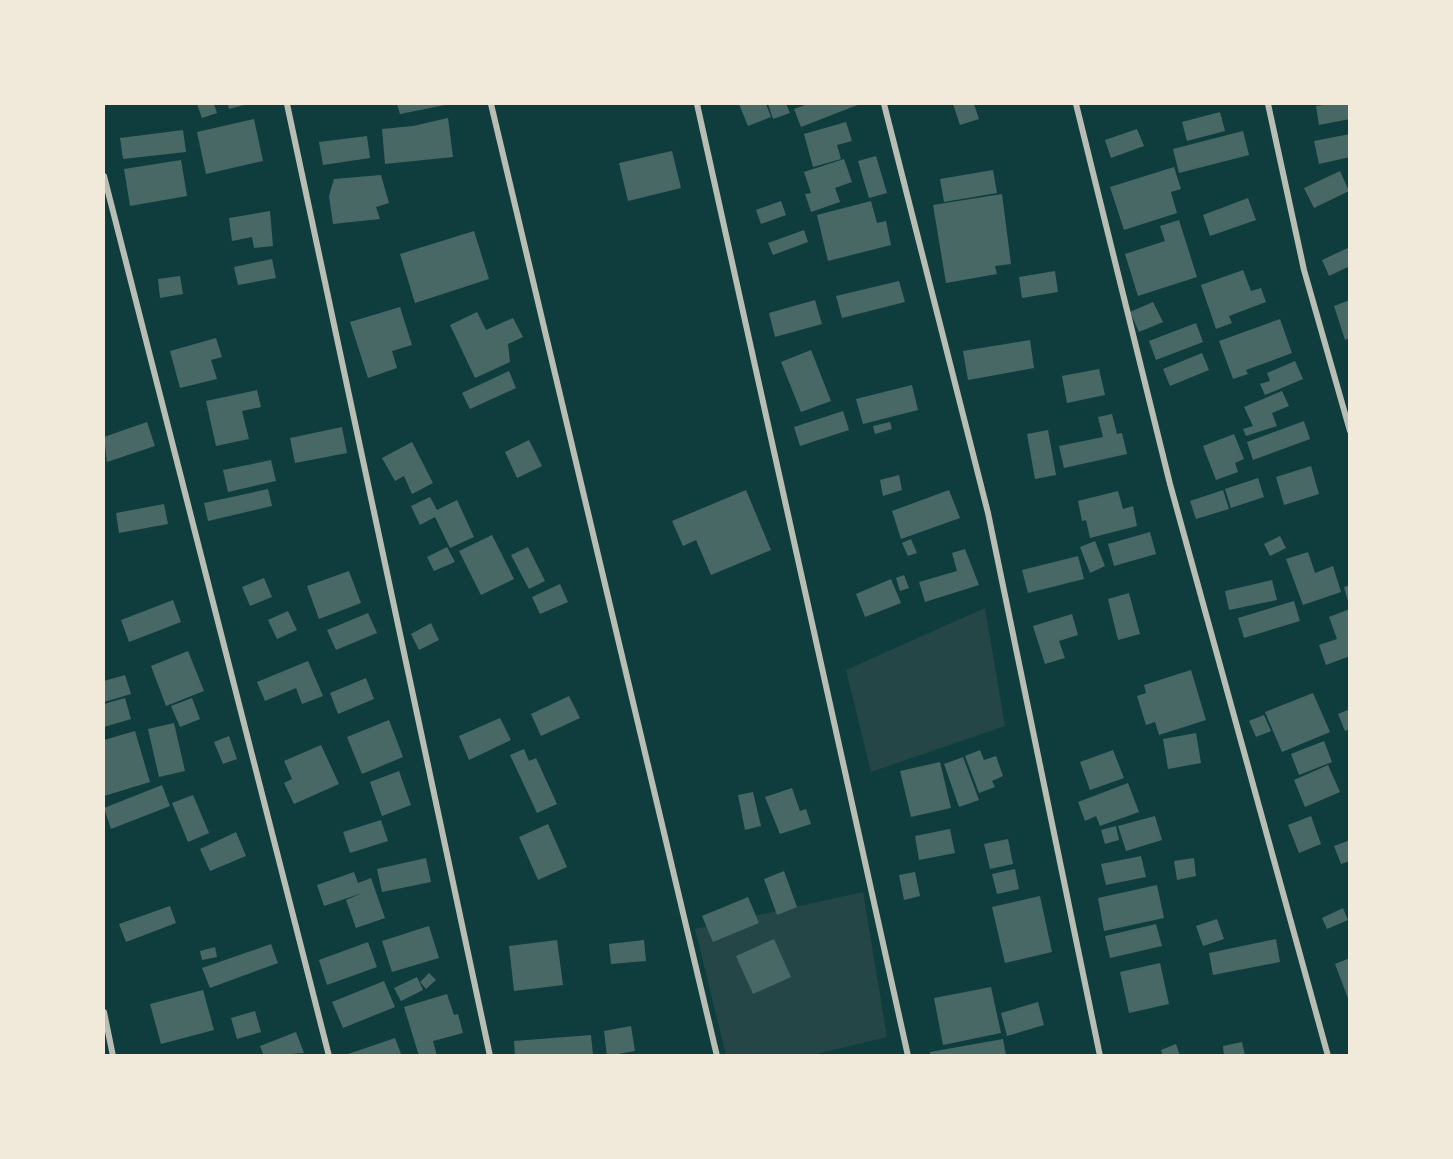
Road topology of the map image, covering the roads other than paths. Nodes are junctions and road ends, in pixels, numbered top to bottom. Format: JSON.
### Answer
{"nodes":[{"id":1,"x":287,"y":104,"type":"edge"},
{"id":2,"x":491,"y":104,"type":"edge"},
{"id":3,"x":697,"y":104,"type":"edge"},
{"id":4,"x":884,"y":104,"type":"edge"},
{"id":5,"x":1076,"y":104,"type":"edge"},
{"id":6,"x":1268,"y":104,"type":"edge"},
{"id":7,"x":104,"y":176,"type":"edge"},
{"id":8,"x":1350,"y":431,"type":"edge"},
{"id":9,"x":104,"y":1012,"type":"edge"},
{"id":10,"x":113,"y":1056,"type":"edge"},
{"id":11,"x":329,"y":1056,"type":"edge"},
{"id":12,"x":490,"y":1056,"type":"edge"},
{"id":13,"x":717,"y":1056,"type":"edge"},
{"id":14,"x":908,"y":1056,"type":"edge"},
{"id":15,"x":1100,"y":1056,"type":"edge"},
{"id":16,"x":1328,"y":1056,"type":"edge"}],
"edges":[{"from":1,"to":12,"type":"street"},
{"from":2,"to":13,"type":"street"},
{"from":3,"to":14,"type":"street"},
{"from":4,"to":15,"type":"street"},
{"from":5,"to":16,"type":"street"},
{"from":6,"to":8,"type":"street"},
{"from":7,"to":11,"type":"street"},
{"from":9,"to":10,"type":"street"}]}
